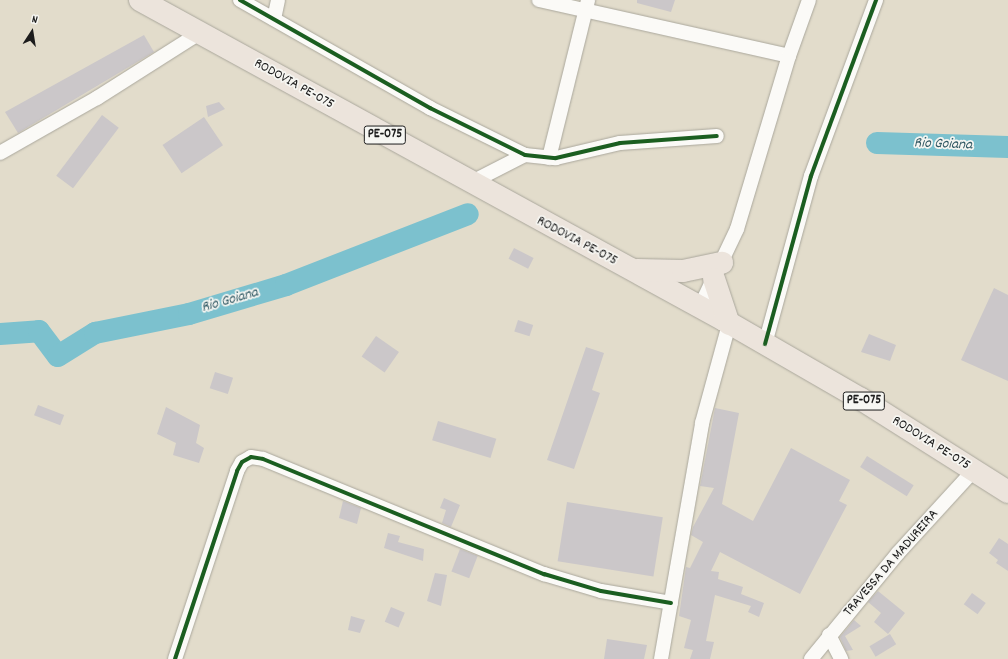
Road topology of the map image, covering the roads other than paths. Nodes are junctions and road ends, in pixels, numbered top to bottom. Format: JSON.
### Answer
{"nodes":[{"id":1,"x":140,"y":0,"type":"edge"},
{"id":2,"x":240,"y":0,"type":"edge"},
{"id":3,"x":278,"y":0,"type":"edge"},
{"id":4,"x":539,"y":0,"type":"edge"},
{"id":5,"x":809,"y":0,"type":"edge"},
{"id":6,"x":876,"y":0,"type":"edge"},
{"id":7,"x":587,"y":5,"type":"edge"},
{"id":8,"x":274,"y":19,"type":"junction"},
{"id":9,"x":201,"y":32,"type":"junction"},
{"id":10,"x":789,"y":56,"type":"junction"},
{"id":11,"x":717,"y":136,"type":"dead end"},
{"id":12,"x":0,"y":153,"type":"edge"},
{"id":13,"x":525,"y":155,"type":"junction"},
{"id":14,"x":549,"y":158,"type":"junction"},
{"id":15,"x":470,"y":183,"type":"junction"},
{"id":16,"x":632,"y":270,"type":"junction"},
{"id":17,"x":718,"y":271,"type":"junction"},
{"id":18,"x":700,"y":306,"type":"junction"},
{"id":19,"x":730,"y":324,"type":"junction"},
{"id":20,"x":765,"y":344,"type":"junction"},
{"id":21,"x":974,"y":470,"type":"junction"},
{"id":22,"x":1008,"y":492,"type":"edge"},
{"id":23,"x":671,"y":603,"type":"junction"},
{"id":24,"x":829,"y":635,"type":"junction"},
{"id":25,"x":175,"y":659,"type":"edge"},
{"id":26,"x":661,"y":659,"type":"edge"},
{"id":27,"x":811,"y":659,"type":"edge"},
{"id":28,"x":841,"y":659,"type":"edge"}],
"edges":[{"from":1,"to":9,"type":"main road","name":"RODOVIA PE-075","number":"PE-075"},
{"from":2,"to":8,"type":"street"},
{"from":3,"to":8,"type":"street"},
{"from":4,"to":7,"type":"street"},
{"from":5,"to":10,"type":"street"},
{"from":6,"to":20,"type":"street"},
{"from":7,"to":10,"type":"street"},
{"from":7,"to":14,"type":"street"},
{"from":8,"to":13,"type":"street"},
{"from":9,"to":12,"type":"street"},
{"from":9,"to":15,"type":"main road","name":"RODOVIA PE-075","number":"PE-075"},
{"from":10,"to":17,"type":"street"},
{"from":11,"to":14,"type":"street"},
{"from":13,"to":14,"type":"street"},
{"from":13,"to":15,"type":"street"},
{"from":15,"to":16,"type":"main road","name":"RODOVIA PE-075","number":"PE-075"},
{"from":16,"to":17,"type":"main road"},
{"from":16,"to":18,"type":"main road","name":"RODOVIA PE-075","number":"PE-075"},
{"from":17,"to":18,"type":"street"},
{"from":17,"to":19,"type":"main road"},
{"from":18,"to":19,"type":"main road","name":"RODOVIA PE-075","number":"PE-075"},
{"from":19,"to":20,"type":"main road","name":"RODOVIA PE-075","number":"PE-075"},
{"from":19,"to":23,"type":"street"},
{"from":20,"to":21,"type":"main road","name":"RODOVIA PE-075","number":"PE-075"},
{"from":21,"to":22,"type":"main road","name":"RODOVIA PE-075","number":"PE-075"},
{"from":21,"to":24,"type":"street","name":"TRAVESSA DA MADUREIRA"},
{"from":23,"to":25,"type":"street"},
{"from":23,"to":26,"type":"street"},
{"from":24,"to":27,"type":"street","name":"TRAVESSA DA MADUREIRA"},
{"from":24,"to":28,"type":"street"}]}
